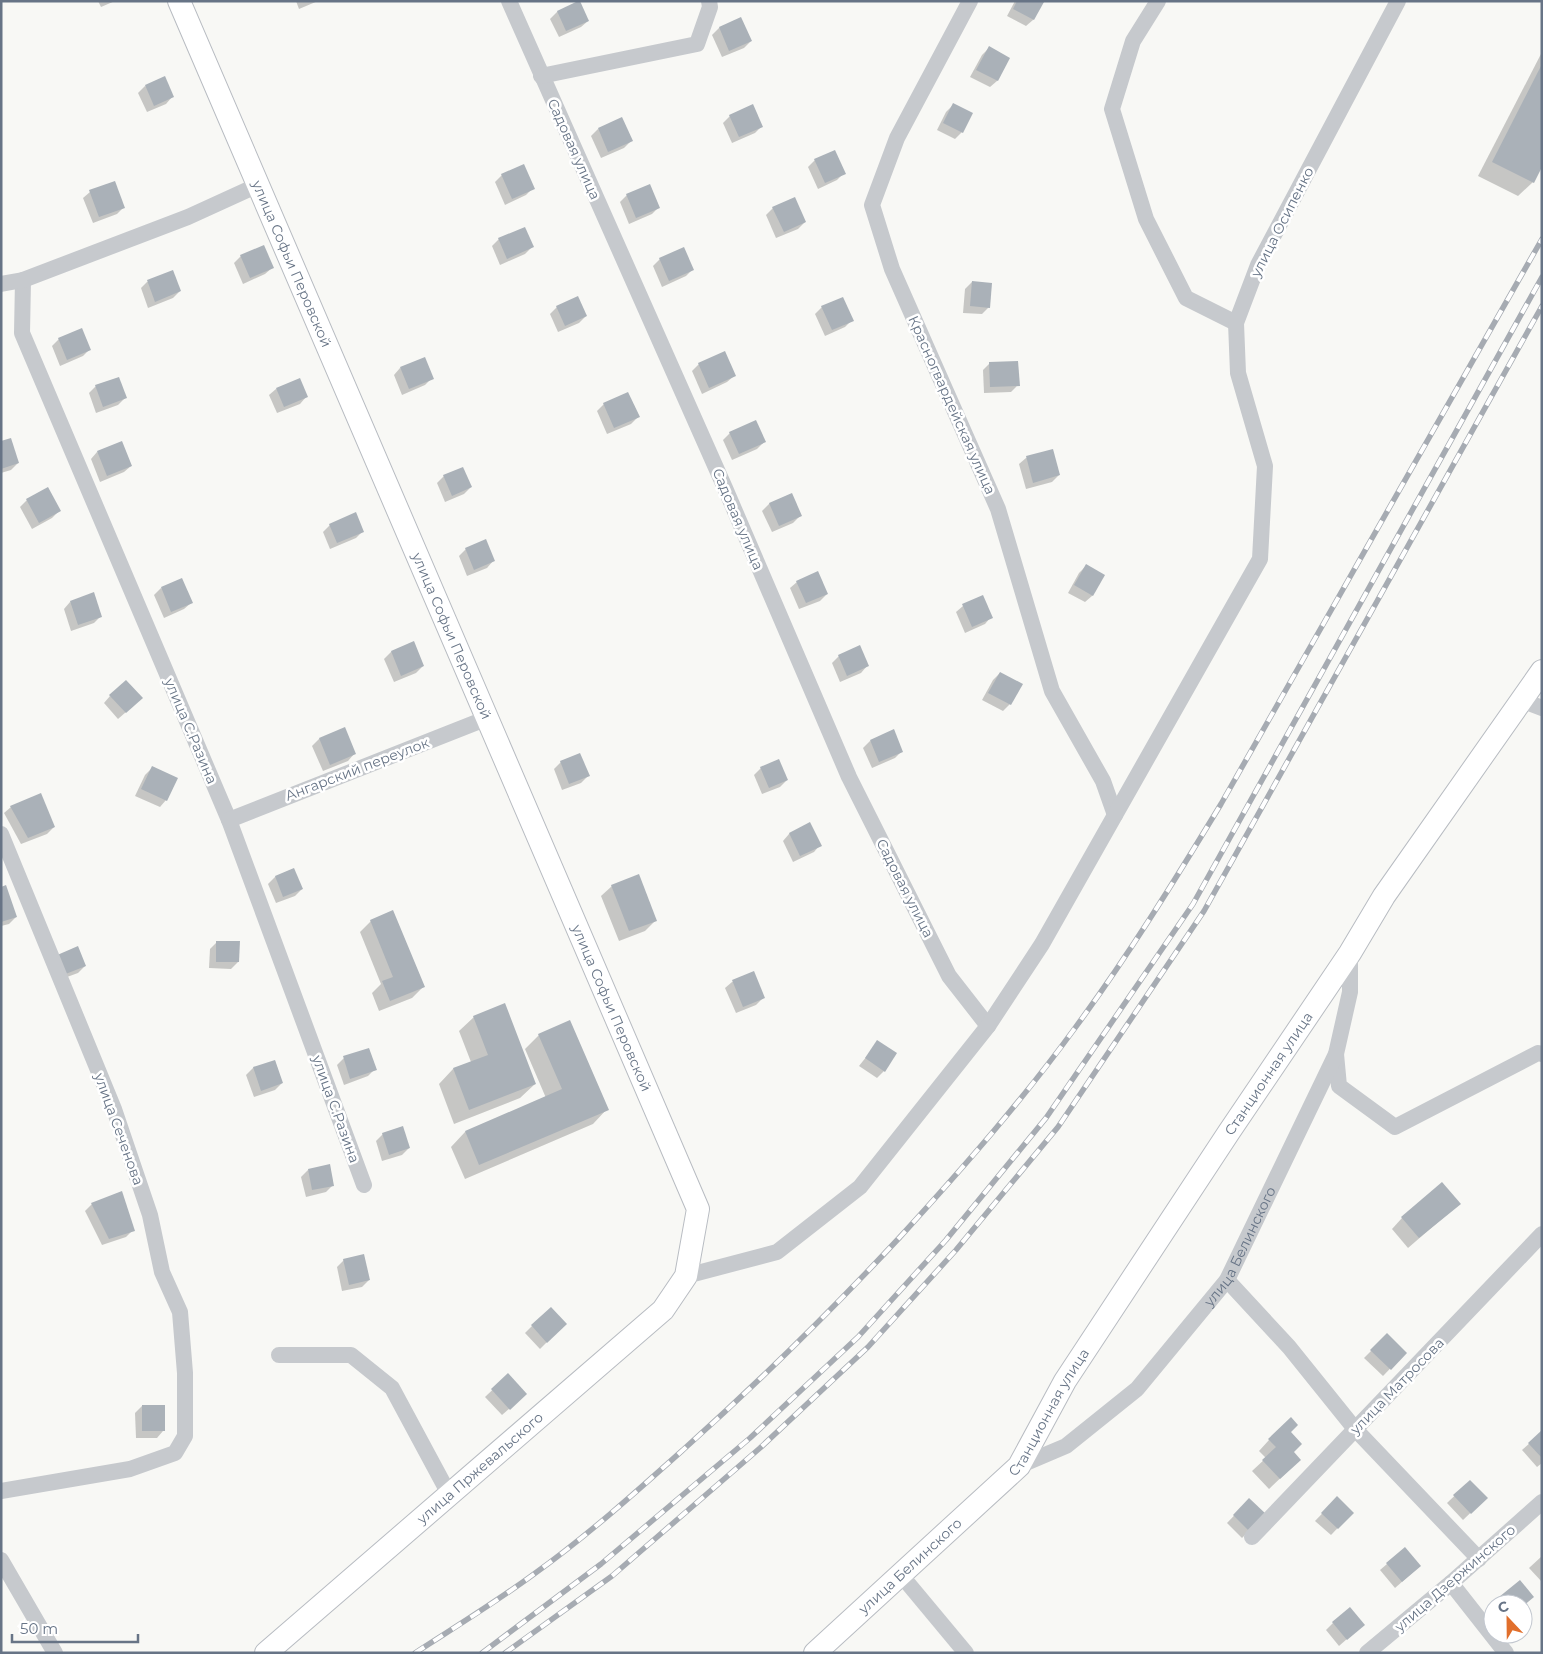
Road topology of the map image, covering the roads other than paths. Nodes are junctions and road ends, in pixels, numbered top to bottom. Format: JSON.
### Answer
{"nodes":[{"id":1,"x":179,"y":1,"type":"edge"},
{"id":2,"x":509,"y":1,"type":"edge"},
{"id":3,"x":709,"y":1,"type":"edge"},
{"id":4,"x":970,"y":1,"type":"edge"},
{"id":5,"x":1158,"y":1,"type":"edge"},
{"id":6,"x":1398,"y":1,"type":"edge"},
{"id":7,"x":541,"y":76,"type":"junction"},
{"id":8,"x":258,"y":185,"type":"junction"},
{"id":9,"x":23,"y":280,"type":"junction"},
{"id":10,"x":1,"y":284,"type":"edge"},
{"id":11,"x":1236,"y":324,"type":"junction"},
{"id":12,"x":1542,"y":671,"type":"edge"},
{"id":13,"x":1532,"y":704,"type":"edge"},
{"id":14,"x":485,"y":718,"type":"junction"},
{"id":15,"x":1115,"y":815,"type":"junction"},
{"id":16,"x":229,"y":820,"type":"junction"},
{"id":17,"x":1,"y":834,"type":"edge"},
{"id":18,"x":1350,"y":953,"type":"junction"},
{"id":19,"x":988,"y":1026,"type":"junction"},
{"id":20,"x":1336,"y":1054,"type":"junction"},
{"id":21,"x":1542,"y":1054,"type":"edge"},
{"id":22,"x":364,"y":1185,"type":"dead end"},
{"id":23,"x":1542,"y":1234,"type":"edge"},
{"id":24,"x":686,"y":1276,"type":"junction"},
{"id":25,"x":1227,"y":1280,"type":"junction"},
{"id":26,"x":279,"y":1355,"type":"dead end"},
{"id":27,"x":1355,"y":1429,"type":"junction"},
{"id":28,"x":1012,"y":1473,"type":"junction"},
{"id":29,"x":1,"y":1491,"type":"edge"},
{"id":30,"x":449,"y":1494,"type":"junction"},
{"id":31,"x":1542,"y":1502,"type":"edge"},
{"id":32,"x":1252,"y":1537,"type":"dead end"},
{"id":33,"x":1479,"y":1559,"type":"junction"},
{"id":34,"x":1,"y":1560,"type":"edge"},
{"id":35,"x":901,"y":1575,"type":"junction"},
{"id":36,"x":1451,"y":1583,"type":"junction"},
{"id":37,"x":54,"y":1653,"type":"edge"},
{"id":38,"x":266,"y":1653,"type":"edge"},
{"id":39,"x":815,"y":1653,"type":"edge"},
{"id":40,"x":966,"y":1653,"type":"edge"},
{"id":41,"x":1368,"y":1653,"type":"edge"},
{"id":42,"x":1506,"y":1653,"type":"edge"}],
"edges":[{"from":1,"to":8,"type":"main road","name":"улица Софьи Перовской"},
{"from":2,"to":7,"type":"street","name":"Садовая улица"},
{"from":3,"to":7,"type":"street"},
{"from":4,"to":15,"type":"street","name":"Красногвардейская улица"},
{"from":5,"to":11,"type":"street"},
{"from":6,"to":11,"type":"street","name":"улица Осипенко"},
{"from":7,"to":19,"type":"street","name":"Садовая улица"},
{"from":8,"to":9,"type":"street"},
{"from":8,"to":14,"type":"main road","name":"улица Софьи Перовской"},
{"from":9,"to":10,"type":"street"},
{"from":9,"to":16,"type":"street","name":"улица С.Разина"},
{"from":11,"to":15,"type":"street"},
{"from":12,"to":13,"type":"main road","name":"Станционная улица"},
{"from":13,"to":18,"type":"main road","name":"Станционная улица"},
{"from":14,"to":16,"type":"street","name":"Ангарский переулок"},
{"from":14,"to":24,"type":"main road","name":"улица Софьи Перовской"},
{"from":15,"to":19,"type":"street"},
{"from":16,"to":22,"type":"street","name":"улица С.Разина"},
{"from":17,"to":29,"type":"street","name":"улица Сеченова"},
{"from":18,"to":20,"type":"street","name":"улица Белинского"},
{"from":18,"to":28,"type":"main road","name":"Станционная улица"},
{"from":19,"to":24,"type":"street"},
{"from":20,"to":21,"type":"street"},
{"from":20,"to":25,"type":"street","name":"улица Белинского"},
{"from":23,"to":27,"type":"street","name":"улица Матросова"},
{"from":24,"to":30,"type":"main road","name":"улица Пржевальского"},
{"from":25,"to":27,"type":"street"},
{"from":25,"to":28,"type":"street","name":"улица Белинского"},
{"from":26,"to":30,"type":"street"},
{"from":27,"to":32,"type":"street","name":"улица Матросова"},
{"from":27,"to":33,"type":"street"},
{"from":28,"to":35,"type":"main road","name":"улица Белинского"},
{"from":30,"to":38,"type":"main road","name":"улица Пржевальского"},
{"from":31,"to":33,"type":"street","name":"улица Дзержинского"},
{"from":33,"to":36,"type":"street","name":"улица Дзержинского"},
{"from":34,"to":37,"type":"street"},
{"from":35,"to":39,"type":"main road","name":"улица Белинского"},
{"from":35,"to":40,"type":"street"},
{"from":36,"to":41,"type":"street","name":"улица Дзержинского"},
{"from":36,"to":42,"type":"street"}]}
